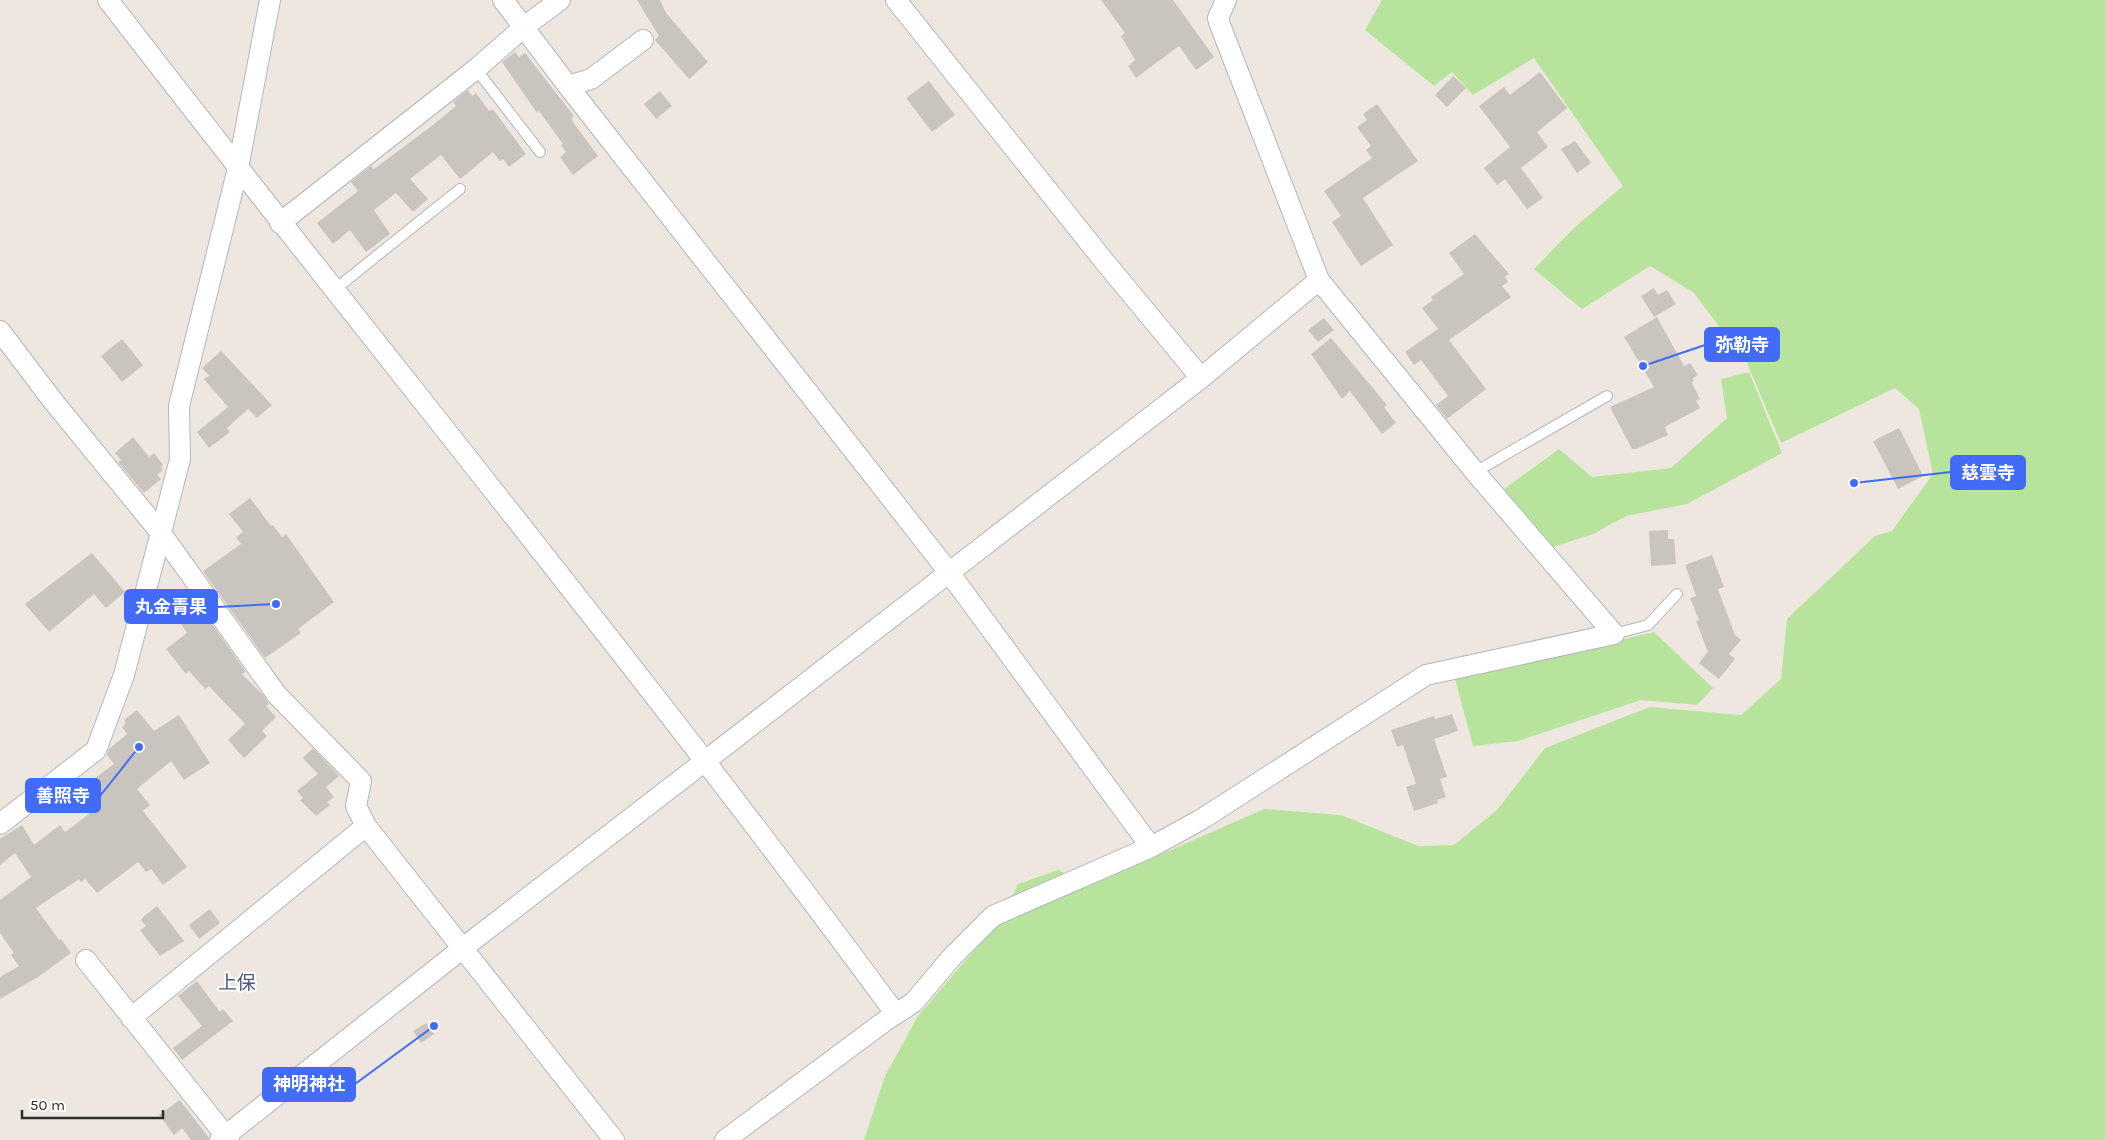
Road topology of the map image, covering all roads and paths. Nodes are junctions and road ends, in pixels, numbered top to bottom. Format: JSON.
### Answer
{"nodes":[{"id":1,"x":108,"y":0,"type":"edge"},
{"id":2,"x":270,"y":0,"type":"edge"},
{"id":3,"x":503,"y":0,"type":"edge"},
{"id":4,"x":560,"y":0,"type":"edge"},
{"id":5,"x":896,"y":0,"type":"edge"},
{"id":6,"x":1226,"y":0,"type":"edge"},
{"id":7,"x":524,"y":27,"type":"junction"},
{"id":8,"x":643,"y":40,"type":"dead end"},
{"id":9,"x":476,"y":69,"type":"junction"},
{"id":10,"x":568,"y":86,"type":"junction"},
{"id":11,"x":540,"y":152,"type":"dead end"},
{"id":12,"x":238,"y":168,"type":"junction"},
{"id":13,"x":460,"y":189,"type":"dead end"},
{"id":14,"x":280,"y":223,"type":"junction"},
{"id":15,"x":1319,"y":280,"type":"junction"},
{"id":16,"x":333,"y":291,"type":"junction"},
{"id":17,"x":0,"y":331,"type":"edge"},
{"id":18,"x":1201,"y":378,"type":"junction"},
{"id":19,"x":1608,"y":396,"type":"dead end"},
{"id":20,"x":1475,"y":472,"type":"junction"},
{"id":21,"x":160,"y":532,"type":"junction"},
{"id":22,"x":948,"y":571,"type":"junction"},
{"id":23,"x":1677,"y":594,"type":"dead end"},
{"id":24,"x":1614,"y":634,"type":"junction"},
{"id":25,"x":706,"y":760,"type":"junction"},
{"id":26,"x":0,"y":824,"type":"edge"},
{"id":27,"x":366,"y":826,"type":"junction"},
{"id":28,"x":1151,"y":847,"type":"junction"},
{"id":29,"x":463,"y":948,"type":"junction"},
{"id":30,"x":86,"y":960,"type":"dead end"},
{"id":31,"x":895,"y":1013,"type":"junction"},
{"id":32,"x":131,"y":1018,"type":"junction"},
{"id":33,"x":225,"y":1138,"type":"edge"},
{"id":34,"x":614,"y":1140,"type":"edge"},
{"id":35,"x":725,"y":1140,"type":"edge"}],
"edges":[{"from":1,"to":12,"type":"street"},
{"from":2,"to":12,"type":"street"},
{"from":3,"to":7,"type":"street"},
{"from":4,"to":7,"type":"street"},
{"from":5,"to":18,"type":"street"},
{"from":6,"to":15,"type":"street"},
{"from":7,"to":9,"type":"street"},
{"from":7,"to":10,"type":"street"},
{"from":8,"to":10,"type":"street"},
{"from":9,"to":11,"type":"lane"},
{"from":9,"to":14,"type":"street"},
{"from":10,"to":22,"type":"street"},
{"from":12,"to":14,"type":"street"},
{"from":12,"to":21,"type":"street"},
{"from":13,"to":16,"type":"lane"},
{"from":14,"to":16,"type":"street"},
{"from":15,"to":18,"type":"street"},
{"from":15,"to":20,"type":"street"},
{"from":16,"to":25,"type":"street"},
{"from":17,"to":21,"type":"street"},
{"from":18,"to":22,"type":"street"},
{"from":19,"to":20,"type":"lane"},
{"from":20,"to":24,"type":"street"},
{"from":21,"to":26,"type":"street"},
{"from":21,"to":27,"type":"street"},
{"from":22,"to":25,"type":"street"},
{"from":22,"to":28,"type":"street"},
{"from":23,"to":24,"type":"lane"},
{"from":24,"to":28,"type":"street"},
{"from":25,"to":29,"type":"street"},
{"from":25,"to":31,"type":"street"},
{"from":27,"to":29,"type":"street"},
{"from":27,"to":32,"type":"street"},
{"from":28,"to":31,"type":"street"},
{"from":29,"to":33,"type":"street"},
{"from":29,"to":34,"type":"street"},
{"from":30,"to":32,"type":"street"},
{"from":31,"to":35,"type":"street"},
{"from":32,"to":33,"type":"street"}]}
